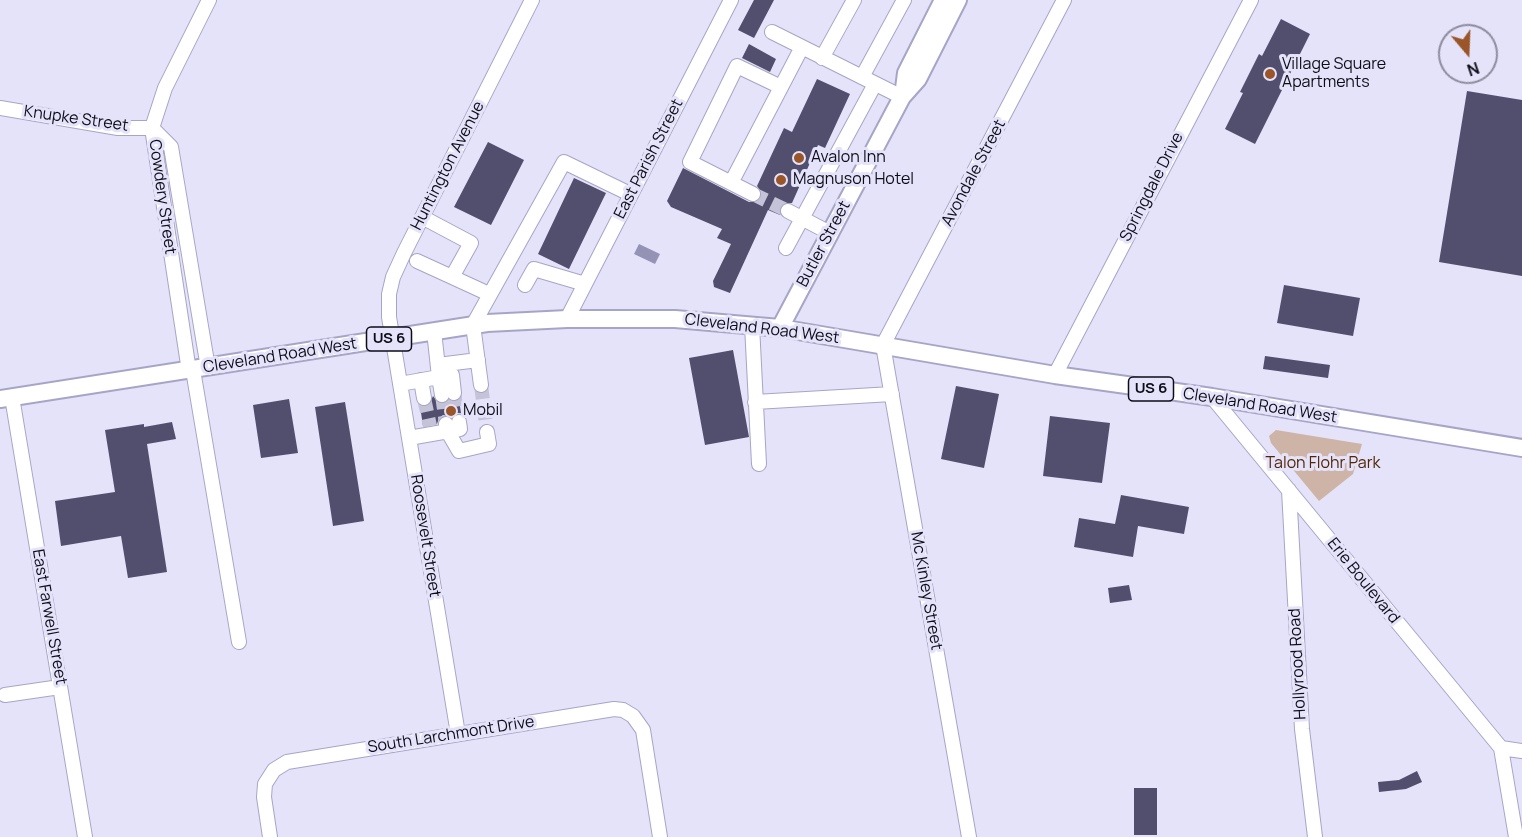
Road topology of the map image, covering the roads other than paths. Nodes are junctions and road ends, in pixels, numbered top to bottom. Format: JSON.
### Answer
{"nodes":[{"id":1,"x":209,"y":0,"type":"edge"},
{"id":2,"x":532,"y":0,"type":"edge"},
{"id":3,"x":731,"y":0,"type":"edge"},
{"id":4,"x":854,"y":0,"type":"edge"},
{"id":5,"x":904,"y":0,"type":"edge"},
{"id":6,"x":943,"y":0,"type":"edge"},
{"id":7,"x":958,"y":0,"type":"edge"},
{"id":8,"x":1064,"y":0,"type":"edge"},
{"id":9,"x":1251,"y":0,"type":"edge"},
{"id":10,"x":772,"y":32,"type":"dead end"},
{"id":11,"x":802,"y":47,"type":"junction"},
{"id":12,"x":822,"y":58,"type":"junction"},
{"id":13,"x":862,"y":77,"type":"junction"},
{"id":14,"x":875,"y":84,"type":"junction"},
{"id":15,"x":780,"y":87,"type":"junction"},
{"id":16,"x":902,"y":97,"type":"junction"},
{"id":17,"x":0,"y":108,"type":"edge"},
{"id":18,"x":153,"y":128,"type":"junction"},
{"id":19,"x":731,"y":183,"type":"junction"},
{"id":20,"x":630,"y":194,"type":"junction"},
{"id":21,"x":753,"y":194,"type":"tunnel mouth"},
{"id":22,"x":788,"y":211,"type":"tunnel mouth"},
{"id":23,"x":422,"y":217,"type":"junction"},
{"id":24,"x":802,"y":219,"type":"junction"},
{"id":25,"x":830,"y":233,"type":"junction"},
{"id":26,"x":786,"y":248,"type":"dead end"},
{"id":27,"x":417,"y":261,"type":"dead end"},
{"id":28,"x":452,"y":277,"type":"junction"},
{"id":29,"x":585,"y":284,"type":"junction"},
{"id":30,"x":525,"y":285,"type":"dead end"},
{"id":31,"x":489,"y":294,"type":"junction"},
{"id":32,"x":567,"y":319,"type":"junction"},
{"id":33,"x":473,"y":325,"type":"junction"},
{"id":34,"x":752,"y":326,"type":"junction"},
{"id":35,"x":780,"y":328,"type":"junction"},
{"id":36,"x":434,"y":331,"type":"junction"},
{"id":37,"x":393,"y":338,"type":"junction"},
{"id":38,"x":883,"y":345,"type":"junction"},
{"id":39,"x":477,"y":360,"type":"junction"},
{"id":40,"x":196,"y":370,"type":"junction"},
{"id":41,"x":439,"y":371,"type":"junction"},
{"id":42,"x":1055,"y":375,"type":"junction"},
{"id":43,"x":421,"y":380,"type":"junction"},
{"id":44,"x":400,"y":384,"type":"junction"},
{"id":45,"x":481,"y":385,"type":"tunnel mouth"},
{"id":46,"x":448,"y":394,"type":"tunnel mouth"},
{"id":47,"x":892,"y":394,"type":"junction"},
{"id":48,"x":1212,"y":397,"type":"junction"},
{"id":49,"x":6,"y":398,"type":"edge"},
{"id":50,"x":424,"y":398,"type":"tunnel mouth"},
{"id":51,"x":755,"y":402,"type":"junction"},
{"id":52,"x":409,"y":438,"type":"junction"},
{"id":53,"x":488,"y":438,"type":"dead end"},
{"id":54,"x":1522,"y":448,"type":"edge"},
{"id":55,"x":759,"y":464,"type":"dead end"},
{"id":56,"x":1289,"y":490,"type":"junction"},
{"id":57,"x":239,"y":642,"type":"dead end"},
{"id":58,"x":60,"y":687,"type":"junction"},
{"id":59,"x":5,"y":695,"type":"dead end"},
{"id":60,"x":458,"y":734,"type":"junction"},
{"id":61,"x":1502,"y":748,"type":"junction"},
{"id":62,"x":1522,"y":752,"type":"edge"},
{"id":63,"x":85,"y":837,"type":"edge"},
{"id":64,"x":270,"y":837,"type":"edge"},
{"id":65,"x":660,"y":837,"type":"edge"},
{"id":66,"x":969,"y":837,"type":"edge"},
{"id":67,"x":1315,"y":837,"type":"edge"},
{"id":68,"x":1516,"y":837,"type":"edge"}],
"edges":[{"from":1,"to":18,"type":"street"},
{"from":2,"to":23,"type":"street","name":"Huntington Avenue"},
{"from":3,"to":20,"type":"street","name":"East Parish Street"},
{"from":4,"to":12,"type":"street"},
{"from":5,"to":13,"type":"street"},
{"from":6,"to":16,"type":"main road","name":"Butler Street"},
{"from":7,"to":16,"type":"main road","name":"Butler Street"},
{"from":8,"to":38,"type":"street","name":"Avondale Street"},
{"from":9,"to":42,"type":"street","name":"Springdale Drive"},
{"from":10,"to":11,"type":"street"},
{"from":11,"to":12,"type":"street"},
{"from":11,"to":15,"type":"street"},
{"from":12,"to":13,"type":"street"},
{"from":13,"to":14,"type":"street"},
{"from":14,"to":16,"type":"street"},
{"from":14,"to":24,"type":"street"},
{"from":15,"to":19,"type":"street"},
{"from":15,"to":19,"type":"street"},
{"from":16,"to":25,"type":"main road","name":"Butler Street"},
{"from":17,"to":18,"type":"street","name":"Knupke Street"},
{"from":18,"to":40,"type":"street","name":"Cowdery Street"},
{"from":18,"to":40,"type":"street","name":"Cowdery Street"},
{"from":19,"to":21,"type":"street"},
{"from":20,"to":29,"type":"street","name":"East Parish Street"},
{"from":20,"to":31,"type":"street"},
{"from":22,"to":24,"type":"street"},
{"from":23,"to":28,"type":"street"},
{"from":23,"to":37,"type":"street","name":"Huntington Avenue"},
{"from":24,"to":25,"type":"street"},
{"from":24,"to":26,"type":"street"},
{"from":25,"to":35,"type":"main road","name":"Butler Street"},
{"from":27,"to":28,"type":"street"},
{"from":28,"to":31,"type":"street"},
{"from":29,"to":30,"type":"street"},
{"from":29,"to":32,"type":"street","name":"East Parish Street"},
{"from":31,"to":33,"type":"street"},
{"from":32,"to":33,"type":"main road","name":"Cleveland Road West","number":"US 6"},
{"from":32,"to":34,"type":"main road","name":"Cleveland Road West","number":"US 6"},
{"from":33,"to":36,"type":"main road","name":"Cleveland Road West","number":"US 6"},
{"from":33,"to":39,"type":"street"},
{"from":34,"to":35,"type":"main road","name":"Cleveland Road West","number":"US 6"},
{"from":34,"to":51,"type":"street"},
{"from":35,"to":38,"type":"main road","name":"Cleveland Road West","number":"US 6"},
{"from":36,"to":37,"type":"main road","name":"Cleveland Road West","number":"US 6"},
{"from":36,"to":41,"type":"street"},
{"from":37,"to":40,"type":"main road","name":"Cleveland Road West","number":"US 6"},
{"from":37,"to":44,"type":"street","name":"Roosevelt Street"},
{"from":38,"to":42,"type":"main road","name":"Cleveland Road West","number":"US 6"},
{"from":38,"to":47,"type":"street","name":"Mc Kinley Street"},
{"from":39,"to":41,"type":"street"},
{"from":39,"to":45,"type":"street"},
{"from":40,"to":49,"type":"main road","name":"Cleveland Road West","number":"US 6"},
{"from":40,"to":57,"type":"street"},
{"from":41,"to":43,"type":"street"},
{"from":41,"to":46,"type":"street"},
{"from":42,"to":48,"type":"main road","name":"Cleveland Road West","number":"US 6"},
{"from":43,"to":44,"type":"street"},
{"from":43,"to":50,"type":"street"},
{"from":44,"to":52,"type":"street","name":"Roosevelt Street"},
{"from":47,"to":51,"type":"street"},
{"from":47,"to":66,"type":"street","name":"Mc Kinley Street"},
{"from":48,"to":54,"type":"main road","name":"Cleveland Road West","number":"US 6"},
{"from":48,"to":56,"type":"street","name":"Erie Boulevard"},
{"from":49,"to":58,"type":"street","name":"East Farwell Street"},
{"from":51,"to":55,"type":"street"},
{"from":52,"to":53,"type":"street"},
{"from":52,"to":60,"type":"street","name":"Roosevelt Street"},
{"from":56,"to":61,"type":"street","name":"Erie Boulevard"},
{"from":56,"to":67,"type":"street","name":"Hollyrood Road"},
{"from":58,"to":59,"type":"street"},
{"from":58,"to":63,"type":"street","name":"East Farwell Street"},
{"from":60,"to":64,"type":"street","name":"South Larchmont Drive"},
{"from":60,"to":65,"type":"street","name":"South Larchmont Drive"},
{"from":61,"to":62,"type":"street"},
{"from":61,"to":68,"type":"street"}]}
